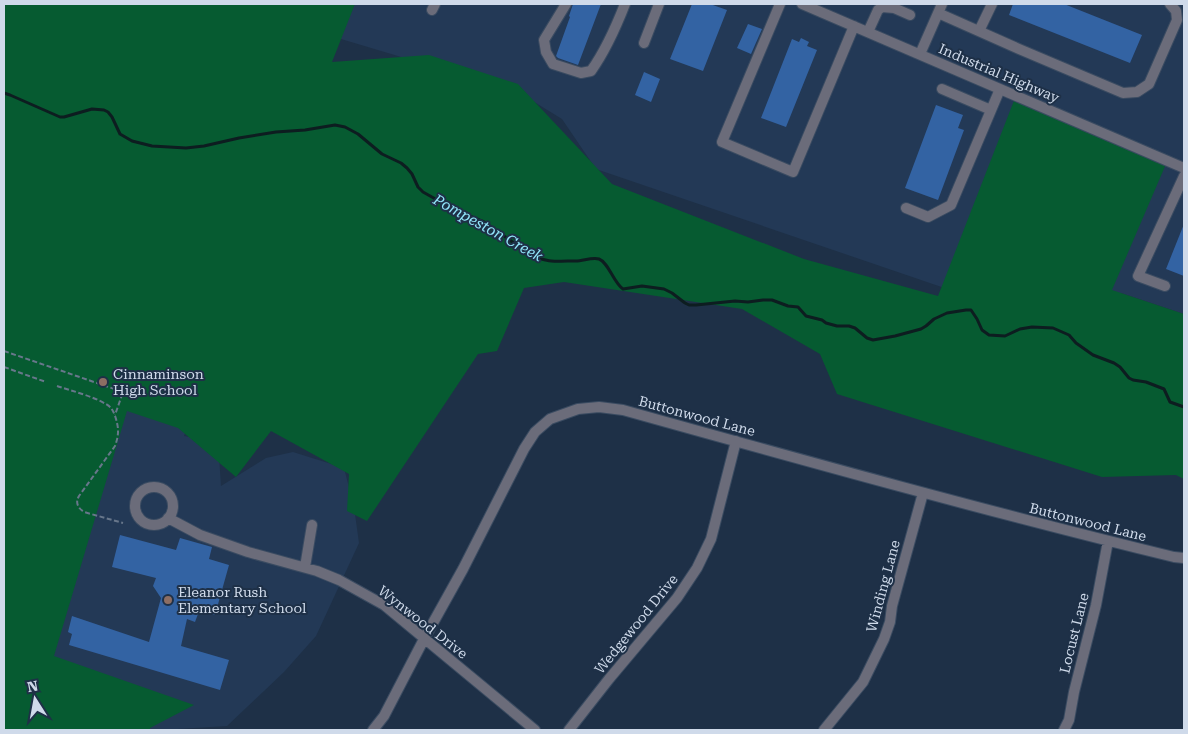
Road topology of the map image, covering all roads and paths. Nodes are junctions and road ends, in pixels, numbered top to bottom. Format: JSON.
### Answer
{"nodes":[{"id":1,"x":566,"y":4,"type":"edge"},
{"id":2,"x":625,"y":4,"type":"edge"},
{"id":3,"x":659,"y":4,"type":"edge"},
{"id":4,"x":780,"y":4,"type":"edge"},
{"id":5,"x":992,"y":4,"type":"edge"},
{"id":6,"x":1170,"y":4,"type":"edge"},
{"id":7,"x":807,"y":5,"type":"edge"},
{"id":8,"x":886,"y":6,"type":"edge"},
{"id":9,"x":940,"y":8,"type":"edge"},
{"id":10,"x":910,"y":15,"type":"dead end"},
{"id":11,"x":854,"y":26,"type":"junction"},
{"id":12,"x":979,"y":31,"type":"junction"},
{"id":13,"x":868,"y":32,"type":"junction"},
{"id":14,"x":644,"y":43,"type":"dead end"},
{"id":15,"x":920,"y":54,"type":"junction"},
{"id":16,"x":942,"y":89,"type":"dead end"},
{"id":17,"x":1000,"y":89,"type":"junction"},
{"id":18,"x":991,"y":110,"type":"junction"},
{"id":19,"x":1184,"y":168,"type":"edge"},
{"id":20,"x":1184,"y":176,"type":"edge"},
{"id":21,"x":906,"y":208,"type":"dead end"},
{"id":22,"x":1165,"y":286,"type":"dead end"},
{"id":23,"x":4,"y":351,"type":"edge"},
{"id":24,"x":4,"y":367,"type":"edge"},
{"id":25,"x":46,"y":382,"type":"dead end"},
{"id":26,"x":56,"y":386,"type":"dead end"},
{"id":27,"x":115,"y":415,"type":"junction"},
{"id":28,"x":736,"y":441,"type":"junction"},
{"id":29,"x":923,"y":493,"type":"junction"},
{"id":30,"x":168,"y":518,"type":"dead end"},
{"id":31,"x":123,"y":524,"type":"dead end"},
{"id":32,"x":312,"y":525,"type":"dead end"},
{"id":33,"x":1108,"y":541,"type":"junction"},
{"id":34,"x":1184,"y":558,"type":"edge"},
{"id":35,"x":305,"y":567,"type":"junction"},
{"id":36,"x":424,"y":639,"type":"junction"},
{"id":37,"x":373,"y":730,"type":"edge"},
{"id":38,"x":535,"y":730,"type":"edge"},
{"id":39,"x":569,"y":730,"type":"edge"},
{"id":40,"x":824,"y":730,"type":"edge"},
{"id":41,"x":1064,"y":730,"type":"edge"}],
"edges":[{"from":1,"to":2,"type":"street"},
{"from":3,"to":14,"type":"street"},
{"from":4,"to":11,"type":"street"},
{"from":5,"to":12,"type":"street"},
{"from":6,"to":12,"type":"street"},
{"from":7,"to":11,"type":"street","name":"Industrial Highway"},
{"from":8,"to":10,"type":"street"},
{"from":8,"to":13,"type":"street"},
{"from":9,"to":12,"type":"street"},
{"from":9,"to":15,"type":"street"},
{"from":11,"to":13,"type":"street","name":"Industrial Highway"},
{"from":13,"to":15,"type":"street","name":"Industrial Highway"},
{"from":15,"to":17,"type":"street","name":"Industrial Highway"},
{"from":16,"to":18,"type":"street"},
{"from":17,"to":18,"type":"street"},
{"from":17,"to":19,"type":"street","name":"Industrial Highway"},
{"from":18,"to":21,"type":"street"},
{"from":20,"to":22,"type":"street"},
{"from":23,"to":27,"type":"path"},
{"from":24,"to":25,"type":"path"},
{"from":26,"to":27,"type":"path"},
{"from":27,"to":31,"type":"path"},
{"from":28,"to":29,"type":"street","name":"Buttonwood Lane"},
{"from":28,"to":36,"type":"street","name":"Buttonwood Lane"},
{"from":28,"to":39,"type":"street","name":"Wedgewood Drive"},
{"from":29,"to":33,"type":"street","name":"Buttonwood Lane"},
{"from":29,"to":40,"type":"street","name":"Winding Lane"},
{"from":30,"to":35,"type":"street","name":"Wynwood Drive"},
{"from":32,"to":35,"type":"street"},
{"from":33,"to":34,"type":"street","name":"Buttonwood Lane"},
{"from":33,"to":41,"type":"street","name":"Locust Lane"},
{"from":35,"to":36,"type":"street","name":"Wynwood Drive"},
{"from":36,"to":37,"type":"street","name":"Buttonwood Lane"},
{"from":36,"to":38,"type":"street","name":"Wynwood Drive"}]}
